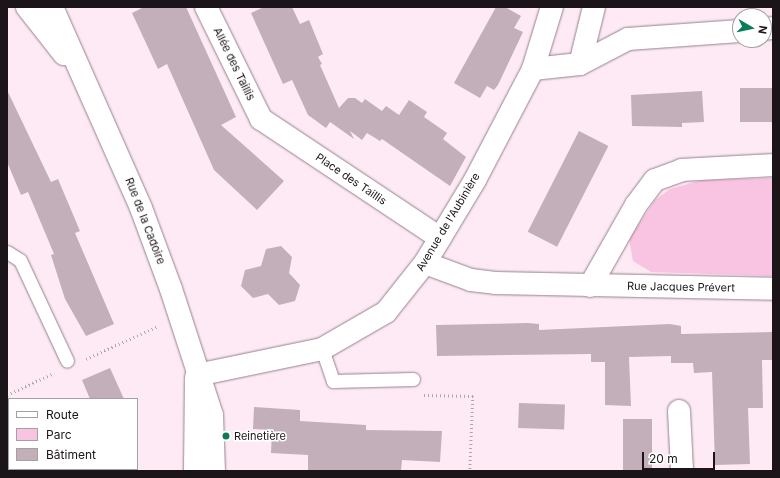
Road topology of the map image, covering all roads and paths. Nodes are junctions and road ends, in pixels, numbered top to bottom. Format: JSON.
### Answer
{"nodes":[{"id":1,"x":27,"y":7,"type":"edge"},
{"id":2,"x":52,"y":7,"type":"edge"},
{"id":3,"x":552,"y":7,"type":"edge"},
{"id":4,"x":594,"y":7,"type":"edge"},
{"id":5,"x":208,"y":8,"type":"edge"},
{"id":6,"x":732,"y":32,"type":"edge"},
{"id":7,"x":580,"y":64,"type":"junction"},
{"id":8,"x":533,"y":69,"type":"junction"},
{"id":9,"x":78,"y":72,"type":"junction"},
{"id":10,"x":261,"y":119,"type":"joint"},
{"id":11,"x":773,"y":165,"type":"edge"},
{"id":12,"x":440,"y":238,"type":"junction"},
{"id":13,"x":7,"y":252,"type":"edge"},
{"id":14,"x":425,"y":264,"type":"junction"},
{"id":15,"x":590,"y":286,"type":"junction"},
{"id":16,"x":773,"y":289,"type":"edge"},
{"id":17,"x":179,"y":316,"type":"junction"},
{"id":18,"x":322,"y":349,"type":"junction"},
{"id":19,"x":83,"y":360,"type":"dead end"},
{"id":20,"x":65,"y":365,"type":"joint"},
{"id":21,"x":197,"y":375,"type":"junction"},
{"id":22,"x":413,"y":379,"type":"joint"},
{"id":23,"x":7,"y":394,"type":"edge"},
{"id":24,"x":679,"y":411,"type":"dead end"},
{"id":25,"x":195,"y":471,"type":"edge"},
{"id":26,"x":214,"y":471,"type":"edge"},
{"id":27,"x":470,"y":471,"type":"edge"},
{"id":28,"x":682,"y":471,"type":"edge"}],
"edges":[{"from":1,"to":9,"type":"street","name":"Rue de la Cadoire"},
{"from":2,"to":9,"type":"street","name":"Rue de la Cadoire"},
{"from":3,"to":8,"type":"street","name":"Avenue de l'Aubinière"},
{"from":4,"to":7,"type":"street"},
{"from":5,"to":10,"type":"street","name":"Allée des Taillis"},
{"from":6,"to":7,"type":"street"},
{"from":7,"to":8,"type":"street"},
{"from":8,"to":12,"type":"street","name":"Avenue de l'Aubinière"},
{"from":9,"to":17,"type":"street","name":"Rue de la Cadoire"},
{"from":10,"to":12,"type":"street","name":"Place des Taillis"},
{"from":11,"to":15,"type":"street"},
{"from":12,"to":14,"type":"street","name":"Avenue de l'Aubinière"},
{"from":13,"to":20,"type":"lane"},
{"from":14,"to":15,"type":"street","name":"Rue Jacques Prévert"},
{"from":14,"to":18,"type":"street","name":"Avenue de l'Aubinière"},
{"from":15,"to":16,"type":"street","name":"Rue Jacques Prévert"},
{"from":17,"to":19,"type":"path"},
{"from":17,"to":21,"type":"street","name":"Rue de la Cadoire"},
{"from":18,"to":21,"type":"street","name":"Avenue de l'Aubinière"},
{"from":18,"to":22,"type":"lane"},
{"from":20,"to":23,"type":"path"},
{"from":21,"to":25,"type":"street","name":"Rue de la Cadoire"},
{"from":21,"to":26,"type":"street","name":"Rue de la Cadoire"},
{"from":22,"to":27,"type":"path"},
{"from":24,"to":28,"type":"street"}]}
